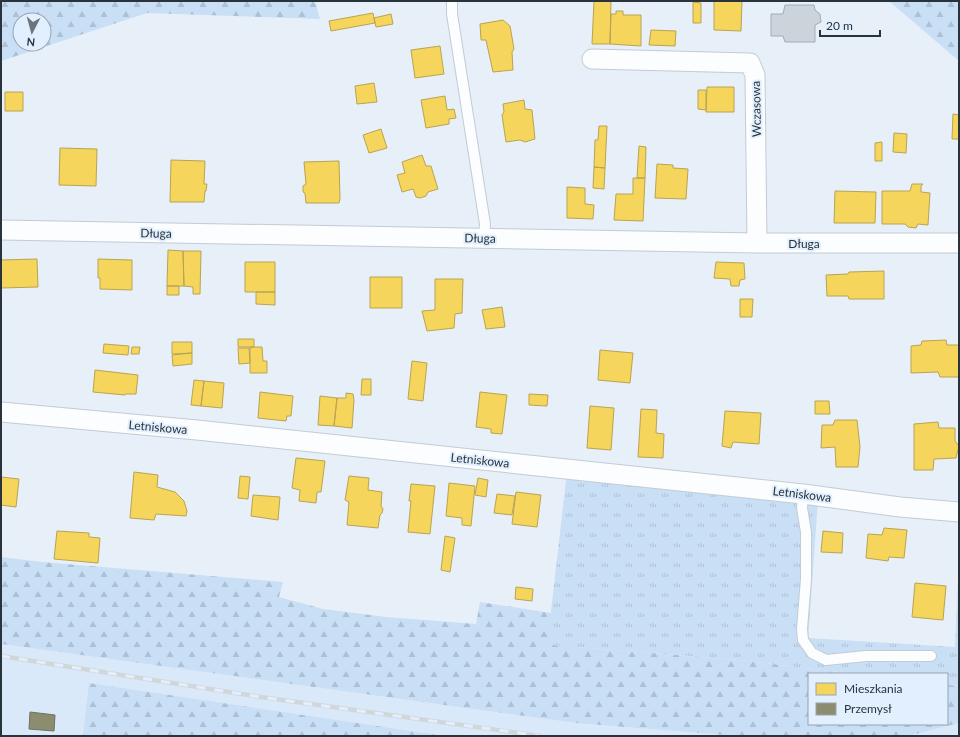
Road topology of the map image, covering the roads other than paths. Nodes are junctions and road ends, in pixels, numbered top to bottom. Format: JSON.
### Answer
{"nodes":[{"id":1,"x":452,"y":1,"type":"edge"},
{"id":2,"x":592,"y":59,"type":"dead end"},
{"id":3,"x":1,"y":230,"type":"edge"},
{"id":4,"x":484,"y":238,"type":"junction"},
{"id":5,"x":757,"y":243,"type":"junction"},
{"id":6,"x":959,"y":243,"type":"edge"},
{"id":7,"x":1,"y":412,"type":"edge"},
{"id":8,"x":803,"y":494,"type":"junction"},
{"id":9,"x":959,"y":512,"type":"edge"},
{"id":10,"x":931,"y":656,"type":"dead end"}],
"edges":[{"from":1,"to":4,"type":"lane"},
{"from":2,"to":5,"type":"street","name":"Wczasowa"},
{"from":3,"to":4,"type":"street","name":"Długa"},
{"from":4,"to":5,"type":"street","name":"Długa"},
{"from":5,"to":6,"type":"street","name":"Długa"},
{"from":7,"to":8,"type":"street","name":"Letniskowa"},
{"from":8,"to":9,"type":"street","name":"Letniskowa"},
{"from":8,"to":10,"type":"lane"}]}
